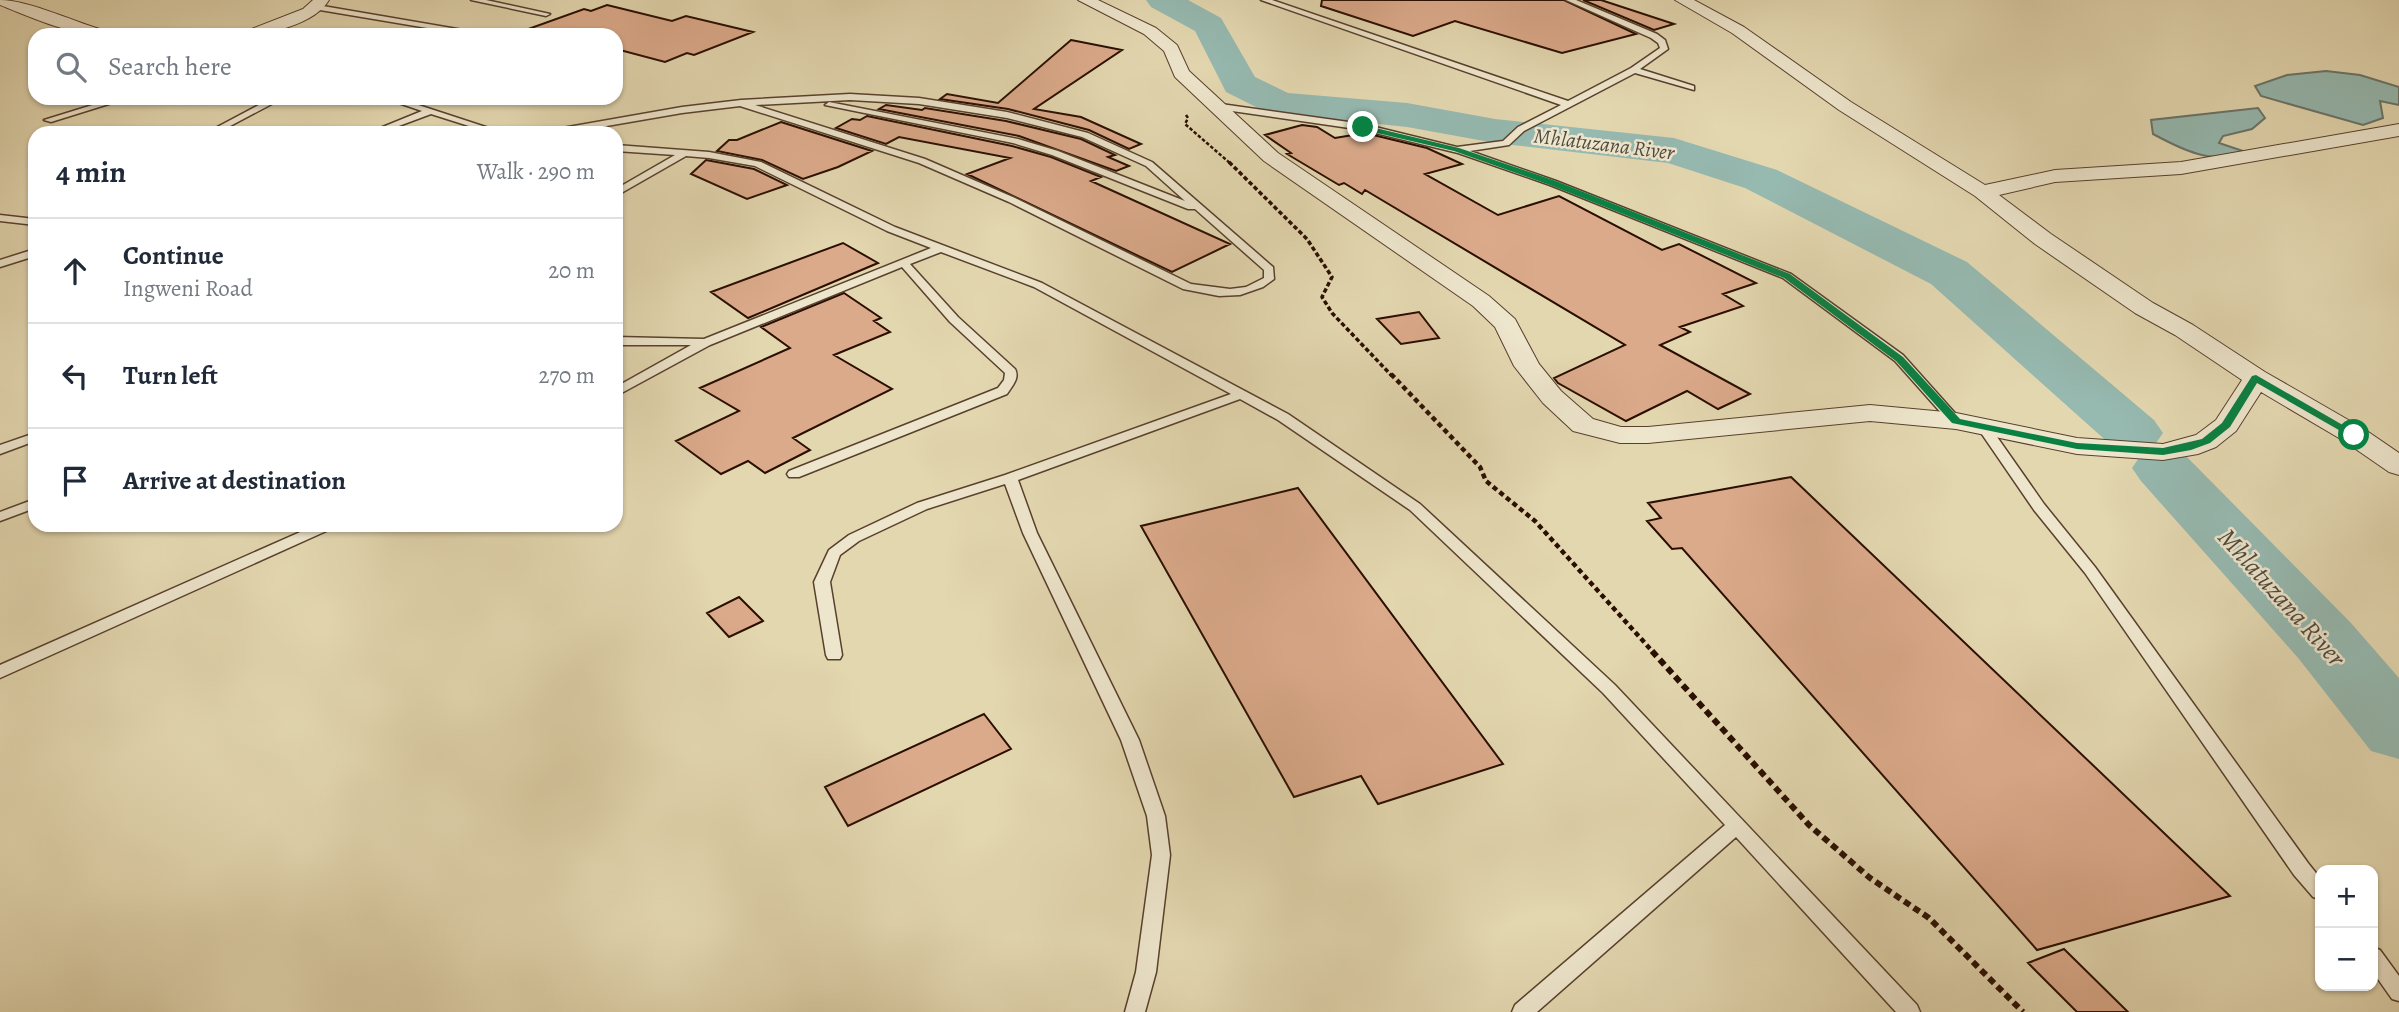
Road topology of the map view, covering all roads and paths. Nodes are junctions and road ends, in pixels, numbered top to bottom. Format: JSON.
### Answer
{"nodes":[{"id":1,"x":0,"y":0,"type":"edge"},
{"id":2,"x":475,"y":0,"type":"edge"},
{"id":3,"x":1086,"y":0,"type":"edge"},
{"id":4,"x":1265,"y":0,"type":"edge"},
{"id":5,"x":1570,"y":0,"type":"edge"},
{"id":6,"x":1683,"y":0,"type":"edge"},
{"id":7,"x":319,"y":4,"type":"edge"},
{"id":8,"x":546,"y":15,"type":"dead end"},
{"id":9,"x":75,"y":28,"type":"edge"},
{"id":10,"x":266,"y":28,"type":"edge"},
{"id":11,"x":442,"y":28,"type":"edge"},
{"id":12,"x":1634,"y":71,"type":"junction"},
{"id":13,"x":1181,"y":73,"type":"junction"},
{"id":14,"x":1690,"y":88,"type":"dead end"},
{"id":15,"x":798,"y":100,"type":"junction"},
{"id":16,"x":741,"y":103,"type":"junction"},
{"id":17,"x":1567,"y":104,"type":"junction"},
{"id":18,"x":100,"y":105,"type":"edge"},
{"id":19,"x":265,"y":105,"type":"edge"},
{"id":20,"x":411,"y":105,"type":"edge"},
{"id":21,"x":1213,"y":106,"type":"junction"},
{"id":22,"x":431,"y":111,"type":"junction"},
{"id":23,"x":48,"y":120,"type":"dead end"},
{"id":24,"x":224,"y":126,"type":"edge"},
{"id":25,"x":396,"y":126,"type":"edge"},
{"id":26,"x":478,"y":126,"type":"edge"},
{"id":27,"x":590,"y":126,"type":"edge"},
{"id":28,"x":2399,"y":130,"type":"edge"},
{"id":29,"x":623,"y":148,"type":"edge"},
{"id":30,"x":1457,"y":150,"type":"junction"},
{"id":31,"x":686,"y":152,"type":"junction"},
{"id":32,"x":623,"y":189,"type":"edge"},
{"id":33,"x":1982,"y":192,"type":"junction"},
{"id":34,"x":1203,"y":212,"type":"junction"},
{"id":35,"x":0,"y":218,"type":"edge"},
{"id":36,"x":28,"y":221,"type":"edge"},
{"id":37,"x":940,"y":248,"type":"junction"},
{"id":38,"x":28,"y":255,"type":"edge"},
{"id":39,"x":903,"y":262,"type":"junction"},
{"id":40,"x":0,"y":264,"type":"edge"},
{"id":41,"x":623,"y":341,"type":"edge"},
{"id":42,"x":706,"y":342,"type":"junction"},
{"id":43,"x":2256,"y":378,"type":"junction"},
{"id":44,"x":623,"y":388,"type":"edge"},
{"id":45,"x":1242,"y":394,"type":"junction"},
{"id":46,"x":1969,"y":424,"type":"junction"},
{"id":47,"x":28,"y":440,"type":"edge"},
{"id":48,"x":0,"y":450,"type":"edge"},
{"id":49,"x":2399,"y":466,"type":"edge"},
{"id":50,"x":794,"y":474,"type":"dead end"},
{"id":51,"x":1010,"y":478,"type":"junction"},
{"id":52,"x":28,"y":506,"type":"edge"},
{"id":53,"x":0,"y":517,"type":"edge"},
{"id":54,"x":312,"y":532,"type":"edge"},
{"id":55,"x":834,"y":655,"type":"dead end"},
{"id":56,"x":0,"y":672,"type":"edge"},
{"id":57,"x":1736,"y":826,"type":"junction"},
{"id":58,"x":2315,"y":885,"type":"edge"},
{"id":59,"x":2378,"y":963,"type":"edge"},
{"id":60,"x":2399,"y":992,"type":"edge"},
{"id":61,"x":1135,"y":1012,"type":"edge"},
{"id":62,"x":1522,"y":1012,"type":"edge"},
{"id":63,"x":1910,"y":1012,"type":"edge"},
{"id":64,"x":2023,"y":1012,"type":"edge"}],
"edges":[{"from":1,"to":9,"type":"street"},
{"from":2,"to":8,"type":"lane"},
{"from":3,"to":13,"type":"street"},
{"from":4,"to":17,"type":"lane"},
{"from":5,"to":12,"type":"lane"},
{"from":6,"to":33,"type":"street"},
{"from":7,"to":10,"type":"street"},
{"from":7,"to":11,"type":"lane"},
{"from":12,"to":14,"type":"lane"},
{"from":12,"to":17,"type":"lane"},
{"from":13,"to":21,"type":"street"},
{"from":13,"to":64,"type":"path"},
{"from":15,"to":16,"type":"lane"},
{"from":15,"to":34,"type":"lane"},
{"from":15,"to":34,"type":"lane"},
{"from":16,"to":27,"type":"lane"},
{"from":16,"to":34,"type":"lane"},
{"from":17,"to":30,"type":"lane"},
{"from":18,"to":23,"type":"lane"},
{"from":19,"to":24,"type":"lane"},
{"from":20,"to":22,"type":"lane"},
{"from":21,"to":30,"type":"lane"},
{"from":21,"to":46,"type":"street"},
{"from":22,"to":25,"type":"lane"},
{"from":22,"to":26,"type":"lane"},
{"from":28,"to":33,"type":"street"},
{"from":29,"to":31,"type":"lane"},
{"from":30,"to":46,"type":"lane"},
{"from":31,"to":32,"type":"lane"},
{"from":31,"to":37,"type":"lane"},
{"from":33,"to":43,"type":"street"},
{"from":35,"to":36,"type":"lane"},
{"from":37,"to":39,"type":"lane"},
{"from":37,"to":45,"type":"lane"},
{"from":38,"to":40,"type":"lane"},
{"from":39,"to":42,"type":"lane"},
{"from":39,"to":50,"type":"lane"},
{"from":41,"to":42,"type":"lane"},
{"from":42,"to":44,"type":"lane"},
{"from":43,"to":46,"type":"street"},
{"from":43,"to":49,"type":"street"},
{"from":45,"to":51,"type":"lane"},
{"from":45,"to":57,"type":"lane"},
{"from":46,"to":58,"type":"lane"},
{"from":47,"to":48,"type":"lane"},
{"from":51,"to":55,"type":"lane"},
{"from":51,"to":61,"type":"lane"},
{"from":52,"to":53,"type":"lane"},
{"from":54,"to":56,"type":"lane"},
{"from":57,"to":62,"type":"lane"},
{"from":57,"to":63,"type":"lane"},
{"from":59,"to":60,"type":"lane"}]}
